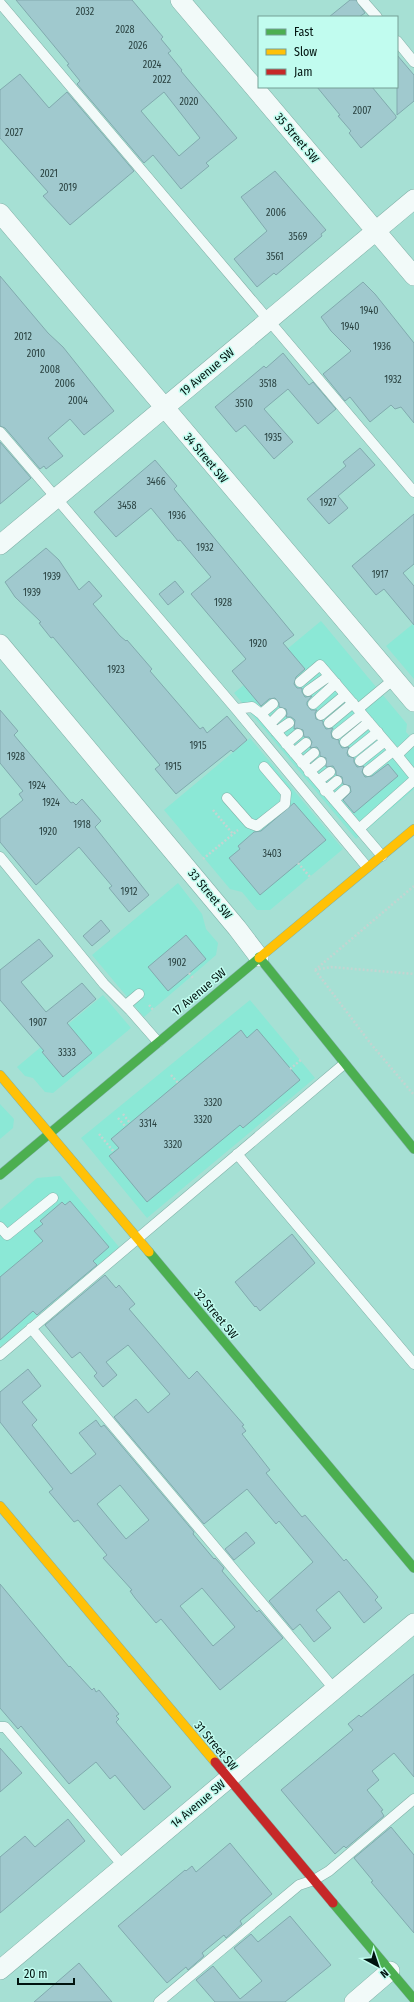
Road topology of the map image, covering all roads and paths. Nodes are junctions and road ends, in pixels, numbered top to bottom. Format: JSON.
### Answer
{"nodes":[{"id":1,"x":180,"y":0,"type":"edge"},
{"id":2,"x":362,"y":0,"type":"edge"},
{"id":3,"x":0,"y":4,"type":"edge"},
{"id":4,"x":375,"y":16,"type":"edge"},
{"id":5,"x":398,"y":42,"type":"edge"},
{"id":6,"x":414,"y":62,"type":"edge"},
{"id":7,"x":414,"y":199,"type":"edge"},
{"id":8,"x":0,"y":213,"type":"edge"},
{"id":9,"x":376,"y":231,"type":"junction"},
{"id":10,"x":414,"y":276,"type":"edge"},
{"id":11,"x":269,"y":321,"type":"junction"},
{"id":12,"x":164,"y":408,"type":"junction"},
{"id":13,"x":0,"y":432,"type":"edge"},
{"id":14,"x":414,"y":492,"type":"edge"},
{"id":15,"x":56,"y":499,"type":"junction"},
{"id":16,"x":0,"y":545,"type":"edge"},
{"id":17,"x":0,"y":644,"type":"edge"},
{"id":18,"x":394,"y":678,"type":"junction"},
{"id":19,"x":332,"y":680,"type":"junction"},
{"id":20,"x":300,"y":682,"type":"dead end"},
{"id":21,"x":308,"y":690,"type":"dead end"},
{"id":22,"x":345,"y":695,"type":"junction"},
{"id":23,"x":414,"y":702,"type":"edge"},
{"id":24,"x":273,"y":704,"type":"dead end"},
{"id":25,"x":313,"y":704,"type":"dead end"},
{"id":26,"x":236,"y":709,"type":"junction"},
{"id":27,"x":358,"y":709,"type":"junction"},
{"id":28,"x":281,"y":713,"type":"dead end"},
{"id":29,"x":261,"y":714,"type":"junction"},
{"id":30,"x":321,"y":715,"type":"dead end"},
{"id":31,"x":369,"y":722,"type":"junction"},
{"id":32,"x":289,"y":723,"type":"dead end"},
{"id":33,"x":329,"y":723,"type":"dead end"},
{"id":34,"x":273,"y":728,"type":"junction"},
{"id":35,"x":378,"y":732,"type":"junction"},
{"id":36,"x":298,"y":734,"type":"dead end"},
{"id":37,"x":337,"y":734,"type":"dead end"},
{"id":38,"x":414,"y":739,"type":"edge"},
{"id":39,"x":385,"y":740,"type":"junction"},
{"id":40,"x":344,"y":742,"type":"dead end"},
{"id":41,"x":306,"y":743,"type":"dead end"},
{"id":42,"x":286,"y":744,"type":"junction"},
{"id":43,"x":353,"y":752,"type":"dead end"},
{"id":44,"x":294,"y":753,"type":"junction"},
{"id":45,"x":314,"y":753,"type":"dead end"},
{"id":46,"x":395,"y":753,"type":"junction"},
{"id":47,"x":360,"y":761,"type":"dead end"},
{"id":48,"x":321,"y":762,"type":"dead end"},
{"id":49,"x":302,"y":763,"type":"junction"},
{"id":50,"x":264,"y":767,"type":"dead end"},
{"id":51,"x":368,"y":771,"type":"dead end"},
{"id":52,"x":309,"y":772,"type":"junction"},
{"id":53,"x":330,"y":772,"type":"dead end"},
{"id":54,"x":414,"y":776,"type":"edge"},
{"id":55,"x":414,"y":780,"type":"edge"},
{"id":56,"x":318,"y":781,"type":"junction"},
{"id":57,"x":337,"y":781,"type":"dead end"},
{"id":58,"x":345,"y":790,"type":"dead end"},
{"id":59,"x":326,"y":791,"type":"junction"},
{"id":60,"x":227,"y":798,"type":"dead end"},
{"id":61,"x":334,"y":800,"type":"junction"},
{"id":62,"x":213,"y":810,"type":"dead end"},
{"id":63,"x":359,"y":829,"type":"junction"},
{"id":64,"x":414,"y":829,"type":"edge"},
{"id":65,"x":244,"y":833,"type":"dead end"},
{"id":66,"x":233,"y":834,"type":"junction"},
{"id":67,"x":382,"y":856,"type":"junction"},
{"id":68,"x":0,"y":857,"type":"edge"},
{"id":69,"x":202,"y":860,"type":"dead end"},
{"id":70,"x":298,"y":863,"type":"dead end"},
{"id":71,"x":367,"y":867,"type":"junction"},
{"id":72,"x":311,"y":878,"type":"dead end"},
{"id":73,"x":414,"y":886,"type":"edge"},
{"id":74,"x":259,"y":957,"type":"junction"},
{"id":75,"x":315,"y":970,"type":"junction"},
{"id":76,"x":189,"y":973,"type":"dead end"},
{"id":77,"x":414,"y":974,"type":"edge"},
{"id":78,"x":193,"y":978,"type":"dead end"},
{"id":79,"x":140,"y":994,"type":"dead end"},
{"id":80,"x":126,"y":1005,"type":"junction"},
{"id":81,"x":149,"y":1005,"type":"dead end"},
{"id":82,"x":154,"y":1011,"type":"dead end"},
{"id":83,"x":158,"y":1042,"type":"junction"},
{"id":84,"x":302,"y":1059,"type":"dead end"},
{"id":85,"x":344,"y":1064,"type":"junction"},
{"id":86,"x":290,"y":1069,"type":"dead end"},
{"id":87,"x":0,"y":1075,"type":"edge"},
{"id":88,"x":171,"y":1075,"type":"dead end"},
{"id":89,"x":178,"y":1083,"type":"dead end"},
{"id":90,"x":414,"y":1095,"type":"edge"},
{"id":91,"x":123,"y":1114,"type":"dead end"},
{"id":92,"x":118,"y":1118,"type":"dead end"},
{"id":93,"x":130,"y":1123,"type":"dead end"},
{"id":94,"x":125,"y":1126,"type":"dead end"},
{"id":95,"x":49,"y":1133,"type":"junction"},
{"id":96,"x":99,"y":1134,"type":"dead end"},
{"id":97,"x":414,"y":1149,"type":"edge"},
{"id":98,"x":114,"y":1152,"type":"dead end"},
{"id":99,"x":237,"y":1154,"type":"junction"},
{"id":100,"x":0,"y":1175,"type":"edge"},
{"id":101,"x":53,"y":1198,"type":"dead end"},
{"id":102,"x":0,"y":1227,"type":"edge"},
{"id":103,"x":4,"y":1238,"type":"edge"},
{"id":104,"x":137,"y":1238,"type":"junction"},
{"id":105,"x":31,"y":1328,"type":"junction"},
{"id":106,"x":0,"y":1355,"type":"edge"},
{"id":107,"x":414,"y":1364,"type":"edge"},
{"id":108,"x":0,"y":1506,"type":"edge"},
{"id":109,"x":414,"y":1568,"type":"edge"},
{"id":110,"x":414,"y":1623,"type":"edge"},
{"id":111,"x":335,"y":1690,"type":"junction"},
{"id":112,"x":0,"y":1727,"type":"edge"},
{"id":113,"x":228,"y":1779,"type":"junction"},
{"id":114,"x":414,"y":1799,"type":"edge"},
{"id":115,"x":124,"y":1867,"type":"junction"},
{"id":116,"x":314,"y":1880,"type":"junction"},
{"id":117,"x":0,"y":1970,"type":"edge"},
{"id":118,"x":390,"y":1971,"type":"junction"},
{"id":119,"x":414,"y":2000,"type":"edge"},
{"id":120,"x":159,"y":2002,"type":"edge"},
{"id":121,"x":354,"y":2002,"type":"edge"}],
"edges":[{"from":1,"to":9,"type":"street","name":"35 Street SW"},
{"from":2,"to":4,"type":"lane"},
{"from":3,"to":11,"type":"lane"},
{"from":5,"to":6,"type":"lane"},
{"from":7,"to":9,"type":"street","name":"19 Avenue SW"},
{"from":8,"to":12,"type":"street","name":"34 Street SW"},
{"from":9,"to":10,"type":"street","name":"35 Street SW"},
{"from":9,"to":11,"type":"street","name":"19 Avenue SW"},
{"from":11,"to":12,"type":"street","name":"19 Avenue SW"},
{"from":11,"to":14,"type":"lane"},
{"from":12,"to":15,"type":"street","name":"19 Avenue SW"},
{"from":12,"to":18,"type":"street","name":"34 Street SW"},
{"from":13,"to":15,"type":"lane"},
{"from":15,"to":16,"type":"street","name":"19 Avenue SW"},
{"from":15,"to":26,"type":"lane"},
{"from":17,"to":74,"type":"street","name":"33 Street SW"},
{"from":18,"to":23,"type":"street","name":"34 Street SW"},
{"from":18,"to":27,"type":"lane"},
{"from":19,"to":20,"type":"lane"},
{"from":19,"to":21,"type":"lane"},
{"from":19,"to":22,"type":"lane"},
{"from":19,"to":25,"type":"lane"},
{"from":22,"to":27,"type":"lane"},
{"from":22,"to":30,"type":"lane"},
{"from":24,"to":29,"type":"lane"},
{"from":26,"to":29,"type":"lane"},
{"from":26,"to":71,"type":"lane"},
{"from":27,"to":31,"type":"lane"},
{"from":27,"to":33,"type":"lane"},
{"from":27,"to":37,"type":"lane"},
{"from":28,"to":34,"type":"lane"},
{"from":29,"to":34,"type":"lane"},
{"from":31,"to":35,"type":"lane"},
{"from":31,"to":40,"type":"lane"},
{"from":32,"to":34,"type":"lane"},
{"from":34,"to":42,"type":"lane"},
{"from":35,"to":39,"type":"lane"},
{"from":35,"to":43,"type":"lane"},
{"from":36,"to":42,"type":"lane"},
{"from":38,"to":46,"type":"lane"},
{"from":39,"to":46,"type":"lane"},
{"from":39,"to":47,"type":"lane"},
{"from":41,"to":44,"type":"lane"},
{"from":42,"to":44,"type":"lane"},
{"from":44,"to":49,"type":"lane"},
{"from":45,"to":49,"type":"lane"},
{"from":46,"to":51,"type":"lane"},
{"from":46,"to":54,"type":"lane"},
{"from":48,"to":52,"type":"lane"},
{"from":49,"to":52,"type":"lane"},
{"from":50,"to":60,"type":"lane"},
{"from":52,"to":56,"type":"lane"},
{"from":53,"to":56,"type":"lane"},
{"from":55,"to":63,"type":"lane"},
{"from":56,"to":59,"type":"lane"},
{"from":57,"to":59,"type":"lane"},
{"from":58,"to":61,"type":"lane"},
{"from":59,"to":61,"type":"lane"},
{"from":61,"to":63,"type":"lane"},
{"from":62,"to":66,"type":"path"},
{"from":63,"to":67,"type":"lane"},
{"from":64,"to":67,"type":"street","name":"17 Avenue SW"},
{"from":65,"to":66,"type":"path"},
{"from":66,"to":69,"type":"path"},
{"from":67,"to":71,"type":"street","name":"17 Avenue SW"},
{"from":68,"to":80,"type":"lane"},
{"from":70,"to":72,"type":"path"},
{"from":71,"to":74,"type":"street","name":"17 Avenue SW"},
{"from":73,"to":75,"type":"path"},
{"from":74,"to":83,"type":"street","name":"17 Avenue SW"},
{"from":74,"to":85,"type":"street","name":"33 Street SW"},
{"from":75,"to":77,"type":"path"},
{"from":75,"to":90,"type":"path"},
{"from":76,"to":78,"type":"path"},
{"from":79,"to":80,"type":"lane"},
{"from":80,"to":83,"type":"lane"},
{"from":81,"to":82,"type":"path"},
{"from":83,"to":95,"type":"street","name":"17 Avenue SW"},
{"from":84,"to":86,"type":"path"},
{"from":85,"to":97,"type":"street","name":"33 Street SW"},
{"from":85,"to":99,"type":"lane"},
{"from":87,"to":95,"type":"street","name":"32 Street SW"},
{"from":88,"to":89,"type":"path"},
{"from":91,"to":93,"type":"path"},
{"from":92,"to":94,"type":"path"},
{"from":95,"to":100,"type":"street","name":"17 Avenue SW"},
{"from":95,"to":104,"type":"street","name":"32 Street SW"},
{"from":96,"to":98,"type":"path"},
{"from":99,"to":104,"type":"lane"},
{"from":99,"to":107,"type":"lane"},
{"from":101,"to":103,"type":"lane"},
{"from":102,"to":103,"type":"lane"},
{"from":104,"to":105,"type":"lane"},
{"from":104,"to":109,"type":"street","name":"32 Street SW"},
{"from":105,"to":106,"type":"lane"},
{"from":105,"to":111,"type":"lane"},
{"from":108,"to":113,"type":"street","name":"31 Street SW"},
{"from":110,"to":111,"type":"street","name":"14 Avenue SW"},
{"from":111,"to":113,"type":"street","name":"14 Avenue SW"},
{"from":112,"to":115,"type":"lane"},
{"from":113,"to":115,"type":"street","name":"14 Avenue SW"},
{"from":113,"to":116,"type":"street","name":"31 Street SW"},
{"from":114,"to":116,"type":"lane"},
{"from":115,"to":117,"type":"street","name":"14 Avenue SW"},
{"from":116,"to":118,"type":"street","name":"31 Street SW"},
{"from":116,"to":120,"type":"lane"},
{"from":118,"to":119,"type":"street","name":"31 Street SW"},
{"from":118,"to":121,"type":"street"}]}
